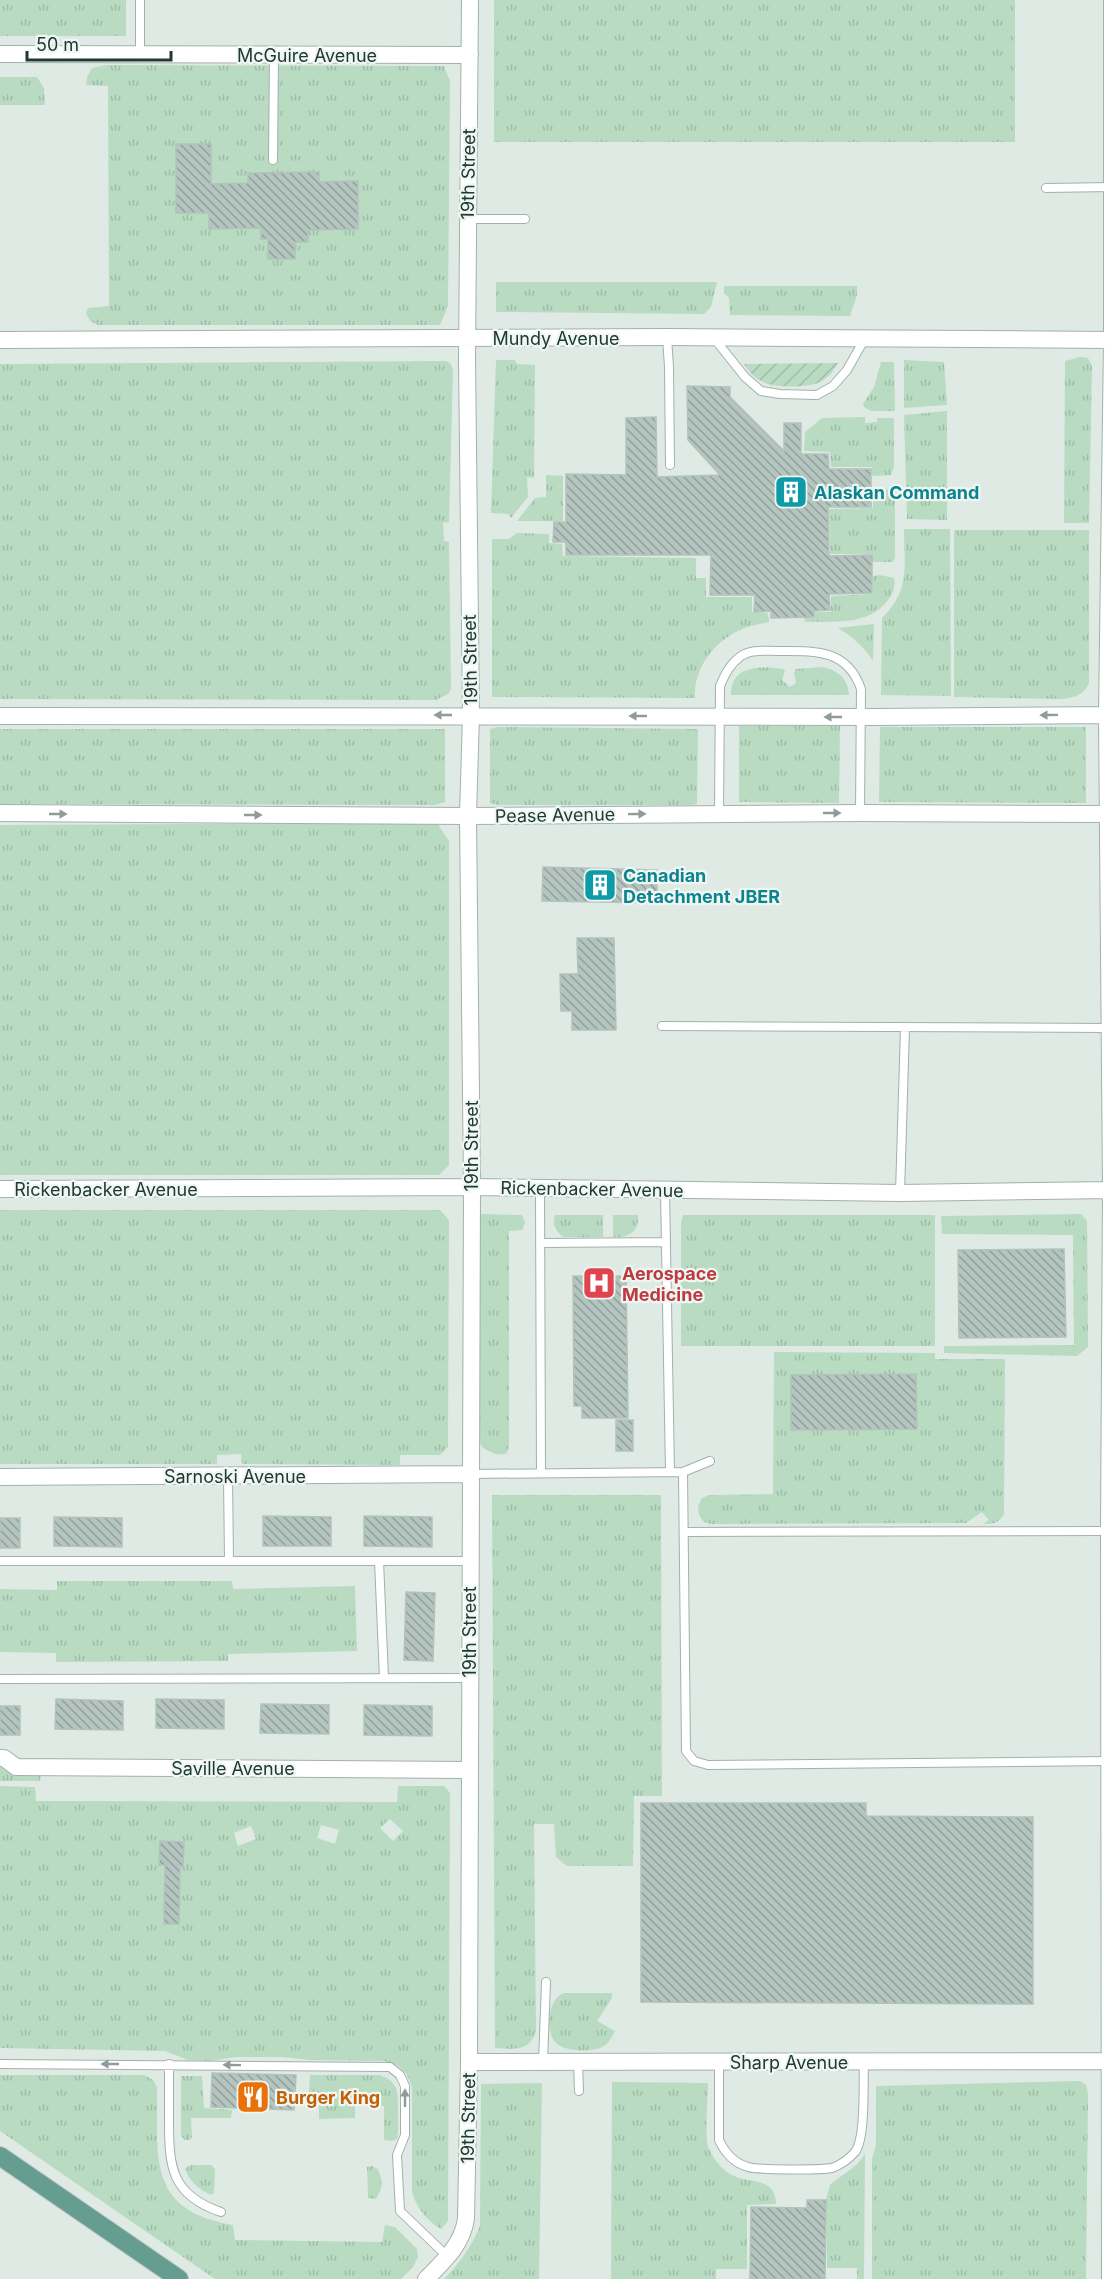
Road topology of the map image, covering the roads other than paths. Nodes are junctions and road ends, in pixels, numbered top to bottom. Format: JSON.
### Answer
{"nodes":[{"id":1,"x":140,"y":0,"type":"edge"},
{"id":2,"x":470,"y":0,"type":"edge"},
{"id":3,"x":1112,"y":0,"type":"edge"},
{"id":4,"x":0,"y":54,"type":"edge"},
{"id":5,"x":140,"y":55,"type":"junction"},
{"id":6,"x":274,"y":55,"type":"junction"},
{"id":7,"x":470,"y":55,"type":"junction"},
{"id":8,"x":273,"y":160,"type":"dead end"},
{"id":9,"x":1112,"y":187,"type":"edge"},
{"id":10,"x":1046,"y":188,"type":"dead end"},
{"id":11,"x":468,"y":219,"type":"junction"},
{"id":12,"x":525,"y":219,"type":"dead end"},
{"id":13,"x":667,"y":337,"type":"junction"},
{"id":14,"x":713,"y":337,"type":"junction"},
{"id":15,"x":467,"y":338,"type":"junction"},
{"id":16,"x":0,"y":340,"type":"edge"},
{"id":17,"x":864,"y":340,"type":"junction"},
{"id":18,"x":1112,"y":340,"type":"edge"},
{"id":19,"x":670,"y":465,"type":"dead end"},
{"id":20,"x":1111,"y":502,"type":"edge"},
{"id":21,"x":471,"y":715,"type":"junction"},
{"id":22,"x":1107,"y":715,"type":"junction"},
{"id":23,"x":0,"y":716,"type":"edge"},
{"id":24,"x":719,"y":716,"type":"junction"},
{"id":25,"x":859,"y":717,"type":"junction"},
{"id":26,"x":0,"y":813,"type":"edge"},
{"id":27,"x":719,"y":813,"type":"junction"},
{"id":28,"x":860,"y":813,"type":"junction"},
{"id":29,"x":1109,"y":814,"type":"junction"},
{"id":30,"x":468,"y":816,"type":"junction"},
{"id":31,"x":662,"y":1026,"type":"dead end"},
{"id":32,"x":905,"y":1028,"type":"junction"},
{"id":33,"x":1109,"y":1028,"type":"junction"},
{"id":34,"x":471,"y":1187,"type":"junction"},
{"id":35,"x":540,"y":1188,"type":"junction"},
{"id":36,"x":0,"y":1189,"type":"edge"},
{"id":37,"x":665,"y":1190,"type":"junction"},
{"id":38,"x":1111,"y":1190,"type":"edge"},
{"id":39,"x":900,"y":1192,"type":"junction"},
{"id":40,"x":666,"y":1242,"type":"junction"},
{"id":41,"x":540,"y":1243,"type":"junction"},
{"id":42,"x":710,"y":1461,"type":"dead end"},
{"id":43,"x":670,"y":1472,"type":"junction"},
{"id":44,"x":683,"y":1472,"type":"junction"},
{"id":45,"x":541,"y":1473,"type":"junction"},
{"id":46,"x":470,"y":1474,"type":"junction"},
{"id":47,"x":228,"y":1476,"type":"junction"},
{"id":48,"x":0,"y":1477,"type":"edge"},
{"id":49,"x":1109,"y":1531,"type":"junction"},
{"id":50,"x":684,"y":1532,"type":"junction"},
{"id":51,"x":0,"y":1561,"type":"edge"},
{"id":52,"x":229,"y":1561,"type":"junction"},
{"id":53,"x":379,"y":1561,"type":"junction"},
{"id":54,"x":470,"y":1561,"type":"junction"},
{"id":55,"x":0,"y":1678,"type":"edge"},
{"id":56,"x":384,"y":1678,"type":"junction"},
{"id":57,"x":469,"y":1678,"type":"junction"},
{"id":58,"x":0,"y":1758,"type":"edge"},
{"id":59,"x":1111,"y":1761,"type":"edge"},
{"id":60,"x":469,"y":1770,"type":"junction"},
{"id":61,"x":1111,"y":1804,"type":"edge"},
{"id":62,"x":546,"y":1982,"type":"dead end"},
{"id":63,"x":864,"y":2061,"type":"junction"},
{"id":64,"x":1108,"y":2061,"type":"junction"},
{"id":65,"x":469,"y":2062,"type":"junction"},
{"id":66,"x":543,"y":2062,"type":"junction"},
{"id":67,"x":578,"y":2062,"type":"junction"},
{"id":68,"x":719,"y":2062,"type":"junction"},
{"id":69,"x":0,"y":2064,"type":"edge"},
{"id":70,"x":169,"y":2064,"type":"junction"},
{"id":71,"x":579,"y":2091,"type":"dead end"},
{"id":72,"x":0,"y":2156,"type":"edge"},
{"id":73,"x":221,"y":2212,"type":"dead end"},
{"id":74,"x":448,"y":2257,"type":"junction"},
{"id":75,"x":179,"y":2279,"type":"edge"},
{"id":76,"x":426,"y":2279,"type":"edge"},
{"id":77,"x":1110,"y":2279,"type":"edge"}],
"edges":[{"from":1,"to":5,"type":"lane"},
{"from":2,"to":7,"type":"street","name":"19th Street"},
{"from":3,"to":9,"type":"street"},
{"from":4,"to":5,"type":"street","name":"McGuire Avenue"},
{"from":5,"to":6,"type":"street","name":"McGuire Avenue"},
{"from":6,"to":7,"type":"street","name":"McGuire Avenue"},
{"from":6,"to":8,"type":"lane"},
{"from":7,"to":11,"type":"street","name":"19th Street"},
{"from":9,"to":10,"type":"lane"},
{"from":9,"to":18,"type":"street"},
{"from":11,"to":12,"type":"lane"},
{"from":11,"to":15,"type":"street","name":"19th Street"},
{"from":13,"to":14,"type":"street","name":"Mundy Avenue"},
{"from":13,"to":15,"type":"street","name":"Mundy Avenue"},
{"from":13,"to":19,"type":"lane"},
{"from":14,"to":17,"type":"street","name":"Mundy Avenue"},
{"from":14,"to":17,"type":"lane"},
{"from":15,"to":16,"type":"street","name":"Mundy Avenue"},
{"from":15,"to":21,"type":"street","name":"19th Street"},
{"from":17,"to":18,"type":"street","name":"Mundy Avenue"},
{"from":18,"to":20,"type":"street"},
{"from":20,"to":22,"type":"street"},
{"from":21,"to":23,"type":"street","one_way":true},
{"from":24,"to":21,"type":"street","one_way":true},
{"from":21,"to":30,"type":"street","name":"19th Street"},
{"from":22,"to":25,"type":"street","one_way":true},
{"from":22,"to":29,"type":"street"},
{"from":25,"to":24,"type":"street","one_way":true},
{"from":24,"to":25,"type":"lane"},
{"from":24,"to":27,"type":"lane"},
{"from":25,"to":28,"type":"lane"},
{"from":26,"to":30,"type":"street","name":"Pease Avenue","one_way":true},
{"from":27,"to":28,"type":"street","name":"Pease Avenue","one_way":true},
{"from":30,"to":27,"type":"street","name":"Pease Avenue","one_way":true},
{"from":28,"to":29,"type":"street","name":"Pease Avenue"},
{"from":29,"to":33,"type":"street"},
{"from":30,"to":34,"type":"street","name":"19th Street"},
{"from":31,"to":32,"type":"lane"},
{"from":32,"to":33,"type":"lane"},
{"from":32,"to":39,"type":"lane"},
{"from":33,"to":38,"type":"street"},
{"from":34,"to":35,"type":"street","name":"Rickenbacker Avenue"},
{"from":34,"to":36,"type":"street","name":"Rickenbacker Avenue"},
{"from":34,"to":46,"type":"street","name":"19th Street"},
{"from":35,"to":37,"type":"street","name":"Rickenbacker Avenue"},
{"from":35,"to":41,"type":"lane"},
{"from":37,"to":39,"type":"street","name":"Rickenbacker Avenue"},
{"from":37,"to":40,"type":"lane"},
{"from":38,"to":39,"type":"street","name":"Rickenbacker Avenue"},
{"from":38,"to":49,"type":"street"},
{"from":40,"to":41,"type":"lane"},
{"from":40,"to":43,"type":"lane"},
{"from":41,"to":45,"type":"lane"},
{"from":42,"to":44,"type":"lane"},
{"from":43,"to":44,"type":"lane"},
{"from":43,"to":45,"type":"lane"},
{"from":44,"to":50,"type":"lane"},
{"from":45,"to":46,"type":"lane"},
{"from":46,"to":47,"type":"street","name":"Sarnoski Avenue"},
{"from":46,"to":54,"type":"street","name":"19th Street"},
{"from":47,"to":48,"type":"street","name":"Sarnoski Avenue"},
{"from":47,"to":52,"type":"lane"},
{"from":49,"to":50,"type":"lane"},
{"from":49,"to":59,"type":"street"},
{"from":50,"to":59,"type":"lane"},
{"from":51,"to":52,"type":"lane"},
{"from":52,"to":53,"type":"lane"},
{"from":53,"to":54,"type":"lane"},
{"from":53,"to":56,"type":"lane"},
{"from":54,"to":57,"type":"street","name":"19th Street"},
{"from":55,"to":56,"type":"lane"},
{"from":56,"to":57,"type":"lane"},
{"from":57,"to":60,"type":"street","name":"19th Street"},
{"from":58,"to":60,"type":"street","name":"Saville Avenue"},
{"from":59,"to":61,"type":"street"},
{"from":60,"to":65,"type":"street","name":"19th Street"},
{"from":61,"to":64,"type":"street"},
{"from":62,"to":66,"type":"lane"},
{"from":63,"to":64,"type":"street","name":"Sharp Avenue"},
{"from":63,"to":68,"type":"street","name":"Sharp Avenue"},
{"from":63,"to":68,"type":"lane"},
{"from":64,"to":77,"type":"street"},
{"from":65,"to":66,"type":"street","name":"Sharp Avenue"},
{"from":65,"to":74,"type":"street","name":"19th Street"},
{"from":66,"to":67,"type":"street","name":"Sharp Avenue"},
{"from":67,"to":68,"type":"street","name":"Sharp Avenue"},
{"from":67,"to":71,"type":"lane"},
{"from":70,"to":69,"type":"lane","one_way":true},
{"from":70,"to":73,"type":"lane"},
{"from":74,"to":70,"type":"lane","one_way":true},
{"from":72,"to":75,"type":"main road"},
{"from":74,"to":76,"type":"street","name":"19th Street"}]}
